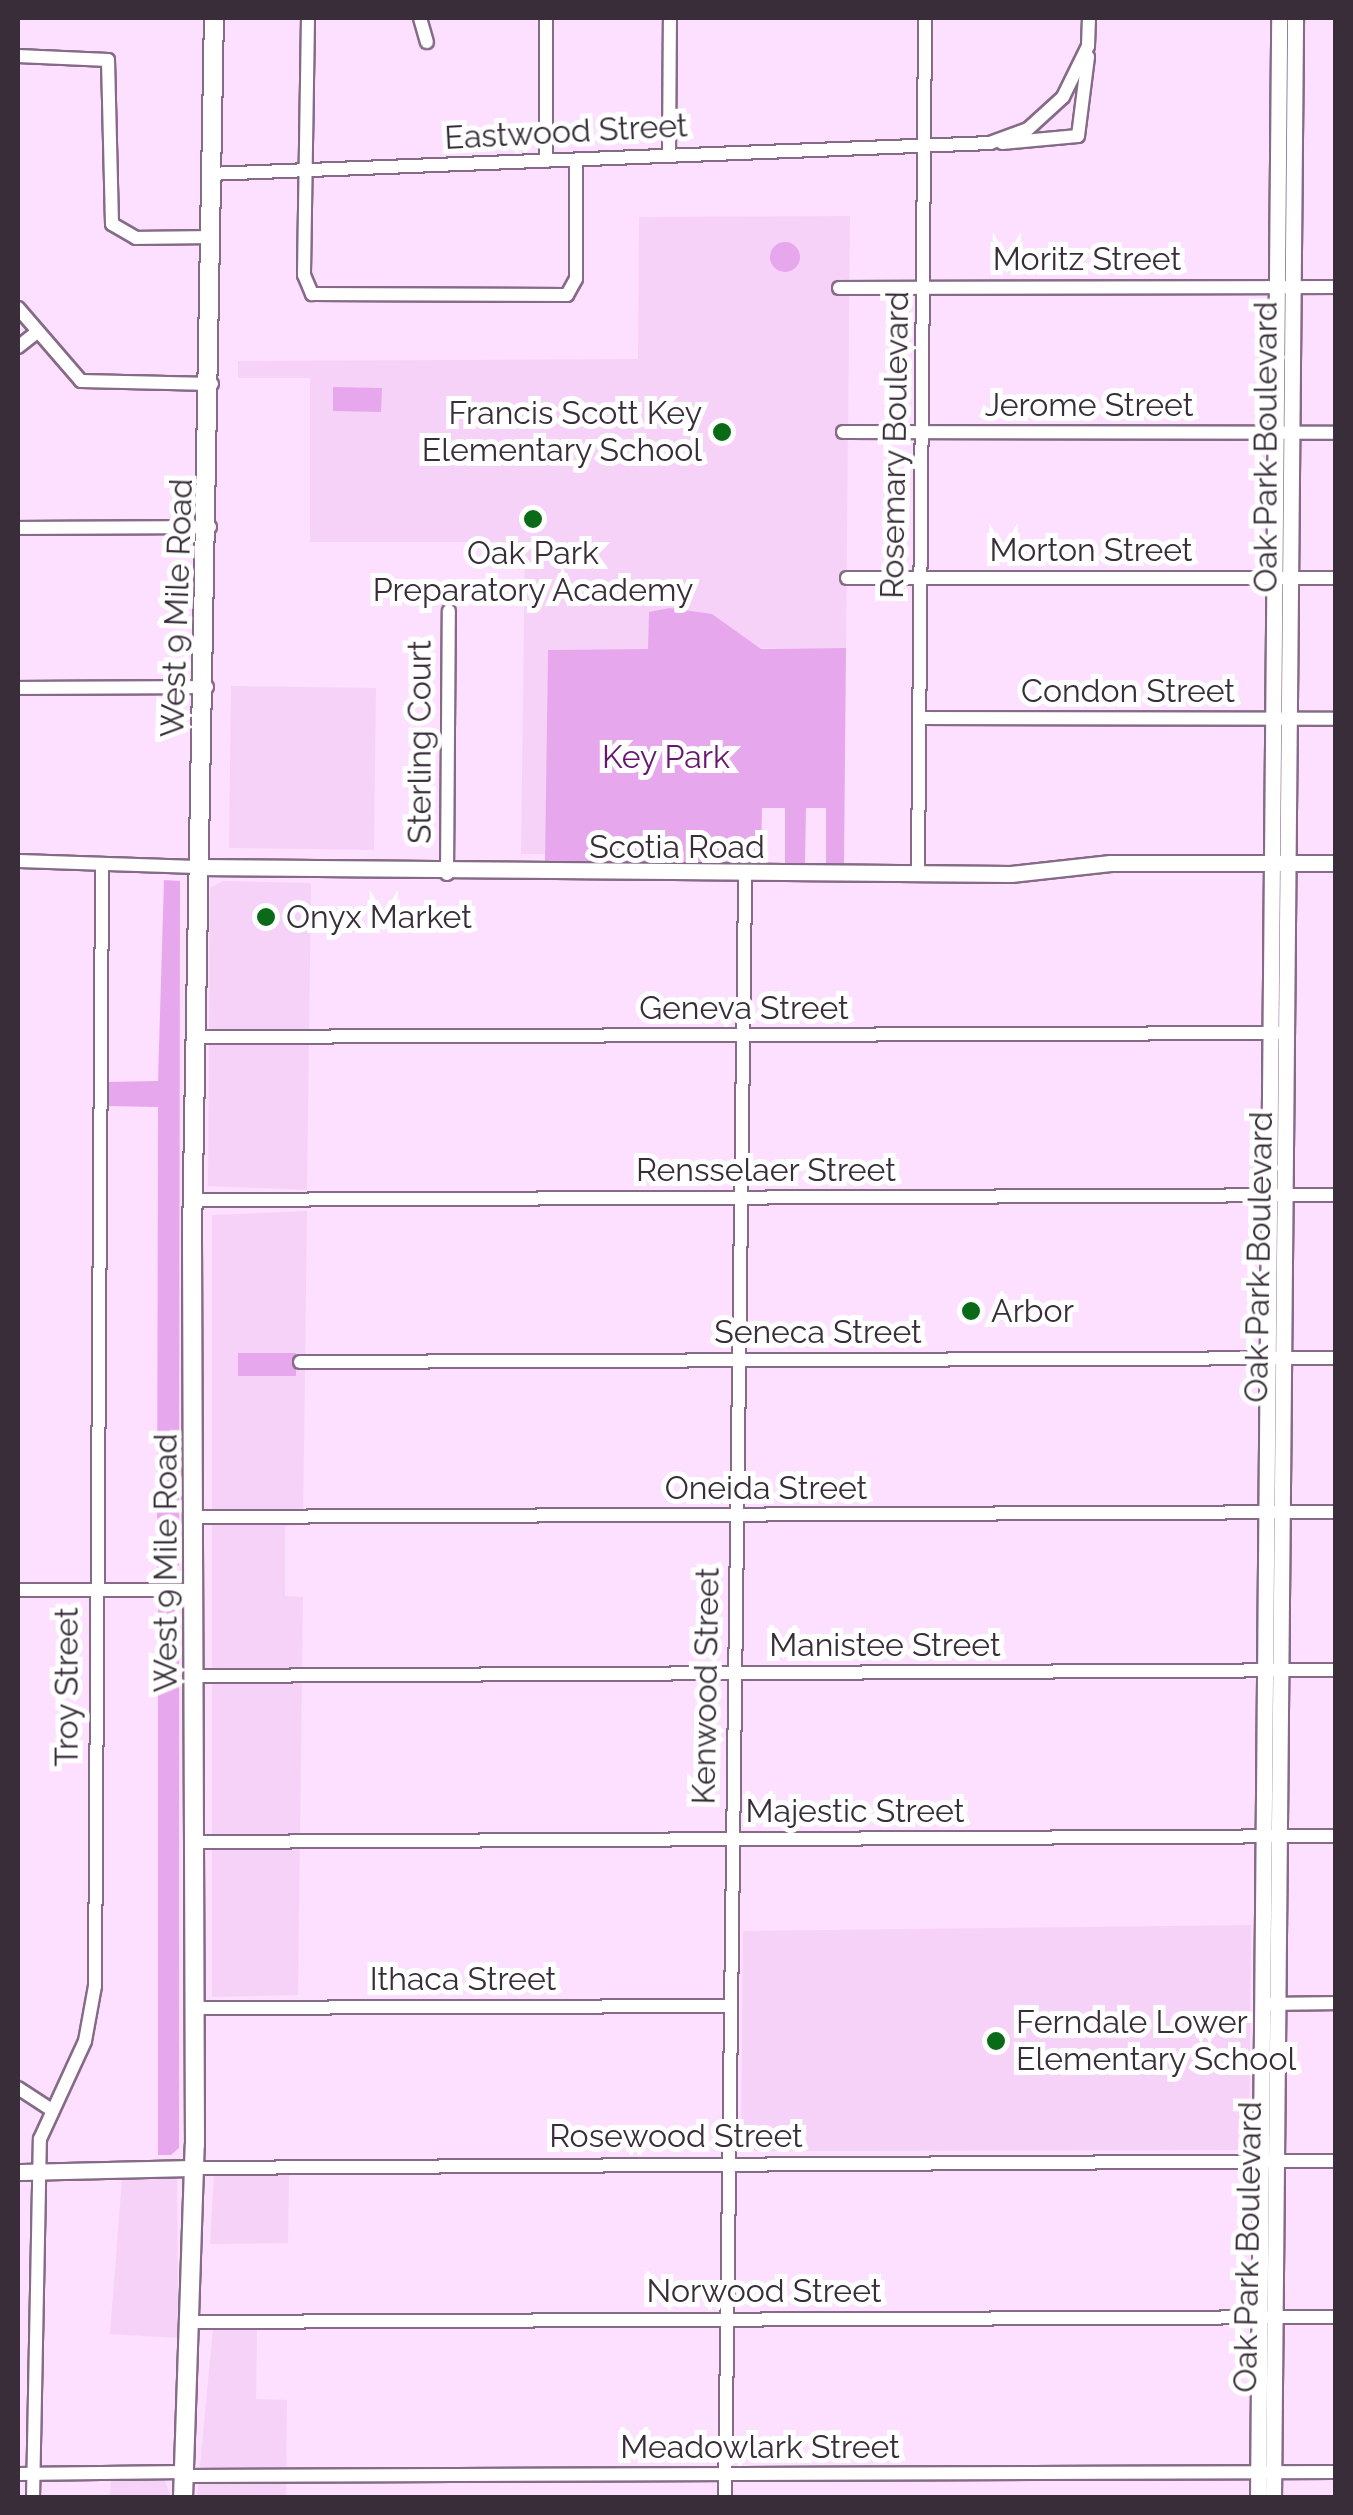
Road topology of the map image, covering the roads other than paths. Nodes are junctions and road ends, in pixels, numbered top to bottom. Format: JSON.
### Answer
{"nodes":[{"id":1,"x":214,"y":18,"type":"edge"},
{"id":2,"x":308,"y":18,"type":"edge"},
{"id":3,"x":420,"y":18,"type":"edge"},
{"id":4,"x":546,"y":18,"type":"edge"},
{"id":5,"x":670,"y":18,"type":"edge"},
{"id":6,"x":926,"y":18,"type":"edge"},
{"id":7,"x":1089,"y":18,"type":"edge"},
{"id":8,"x":1279,"y":18,"type":"edge"},
{"id":9,"x":1295,"y":18,"type":"edge"},
{"id":10,"x":427,"y":42,"type":"dead end"},
{"id":11,"x":1088,"y":46,"type":"junction"},
{"id":12,"x":18,"y":56,"type":"edge"},
{"id":13,"x":990,"y":143,"type":"junction"},
{"id":14,"x":925,"y":144,"type":"junction"},
{"id":15,"x":669,"y":154,"type":"junction"},
{"id":16,"x":576,"y":160,"type":"junction"},
{"id":17,"x":546,"y":161,"type":"junction"},
{"id":18,"x":209,"y":174,"type":"junction"},
{"id":19,"x":306,"y":174,"type":"junction"},
{"id":20,"x":209,"y":237,"type":"junction"},
{"id":21,"x":924,"y":287,"type":"junction"},
{"id":22,"x":1286,"y":287,"type":"junction"},
{"id":23,"x":1336,"y":287,"type":"edge"},
{"id":24,"x":839,"y":288,"type":"dead end"},
{"id":25,"x":18,"y":308,"type":"edge"},
{"id":26,"x":36,"y":333,"type":"junction"},
{"id":27,"x":18,"y":348,"type":"edge"},
{"id":28,"x":212,"y":384,"type":"junction"},
{"id":29,"x":843,"y":432,"type":"dead end"},
{"id":30,"x":923,"y":432,"type":"junction"},
{"id":31,"x":1285,"y":433,"type":"junction"},
{"id":32,"x":1336,"y":433,"type":"edge"},
{"id":33,"x":18,"y":528,"type":"edge"},
{"id":34,"x":212,"y":528,"type":"junction"},
{"id":35,"x":847,"y":578,"type":"dead end"},
{"id":36,"x":921,"y":578,"type":"junction"},
{"id":37,"x":1285,"y":578,"type":"junction"},
{"id":38,"x":1336,"y":578,"type":"edge"},
{"id":39,"x":449,"y":611,"type":"dead end"},
{"id":40,"x":207,"y":687,"type":"junction"},
{"id":41,"x":18,"y":688,"type":"edge"},
{"id":42,"x":920,"y":718,"type":"junction"},
{"id":43,"x":1284,"y":719,"type":"junction"},
{"id":44,"x":1336,"y":719,"type":"edge"},
{"id":45,"x":18,"y":861,"type":"edge"},
{"id":46,"x":1283,"y":863,"type":"junction"},
{"id":47,"x":1336,"y":863,"type":"edge"},
{"id":48,"x":102,"y":865,"type":"junction"},
{"id":49,"x":198,"y":867,"type":"junction"},
{"id":50,"x":447,"y":874,"type":"junction"},
{"id":51,"x":745,"y":874,"type":"junction"},
{"id":52,"x":918,"y":874,"type":"junction"},
{"id":53,"x":1282,"y":1033,"type":"junction"},
{"id":54,"x":743,"y":1035,"type":"junction"},
{"id":55,"x":198,"y":1037,"type":"junction"},
{"id":56,"x":1280,"y":1195,"type":"junction"},
{"id":57,"x":1336,"y":1195,"type":"edge"},
{"id":58,"x":740,"y":1198,"type":"junction"},
{"id":59,"x":197,"y":1200,"type":"junction"},
{"id":60,"x":1278,"y":1358,"type":"junction"},
{"id":61,"x":1336,"y":1358,"type":"edge"},
{"id":62,"x":738,"y":1360,"type":"junction"},
{"id":63,"x":300,"y":1362,"type":"dead end"},
{"id":64,"x":1336,"y":1512,"type":"edge"},
{"id":65,"x":1276,"y":1513,"type":"junction"},
{"id":66,"x":736,"y":1515,"type":"junction"},
{"id":67,"x":196,"y":1518,"type":"junction"},
{"id":68,"x":18,"y":1590,"type":"edge"},
{"id":69,"x":95,"y":1590,"type":"junction"},
{"id":70,"x":196,"y":1590,"type":"junction"},
{"id":71,"x":1274,"y":1670,"type":"junction"},
{"id":72,"x":1336,"y":1670,"type":"edge"},
{"id":73,"x":734,"y":1673,"type":"junction"},
{"id":74,"x":196,"y":1676,"type":"junction"},
{"id":75,"x":1336,"y":1836,"type":"edge"},
{"id":76,"x":1272,"y":1837,"type":"junction"},
{"id":77,"x":732,"y":1839,"type":"junction"},
{"id":78,"x":195,"y":1849,"type":"junction"},
{"id":79,"x":1336,"y":2003,"type":"edge"},
{"id":80,"x":1271,"y":2004,"type":"junction"},
{"id":81,"x":730,"y":2006,"type":"junction"},
{"id":82,"x":195,"y":2008,"type":"junction"},
{"id":83,"x":18,"y":2088,"type":"edge"},
{"id":84,"x":49,"y":2108,"type":"junction"},
{"id":85,"x":1269,"y":2161,"type":"junction"},
{"id":86,"x":1336,"y":2161,"type":"edge"},
{"id":87,"x":729,"y":2163,"type":"junction"},
{"id":88,"x":195,"y":2168,"type":"junction"},
{"id":89,"x":18,"y":2172,"type":"edge"},
{"id":90,"x":40,"y":2172,"type":"junction"},
{"id":91,"x":1267,"y":2317,"type":"junction"},
{"id":92,"x":1336,"y":2317,"type":"edge"},
{"id":93,"x":728,"y":2319,"type":"junction"},
{"id":94,"x":192,"y":2322,"type":"junction"},
{"id":95,"x":1266,"y":2472,"type":"junction"},
{"id":96,"x":1336,"y":2472,"type":"edge"},
{"id":97,"x":18,"y":2474,"type":"edge"},
{"id":98,"x":34,"y":2474,"type":"junction"},
{"id":99,"x":185,"y":2474,"type":"junction"},
{"id":100,"x":726,"y":2475,"type":"junction"},
{"id":101,"x":33,"y":2498,"type":"edge"},
{"id":102,"x":184,"y":2498,"type":"edge"},
{"id":103,"x":725,"y":2498,"type":"edge"},
{"id":104,"x":1258,"y":2498,"type":"edge"},
{"id":105,"x":1273,"y":2498,"type":"edge"}],
"edges":[{"from":1,"to":18,"type":"main road","name":"West 9 Mile Road"},
{"from":2,"to":19,"type":"street"},
{"from":3,"to":10,"type":"street"},
{"from":4,"to":17,"type":"street"},
{"from":5,"to":15,"type":"street"},
{"from":6,"to":14,"type":"street","name":"Rosemary Boulevard"},
{"from":7,"to":11,"type":"street"},
{"from":8,"to":22,"type":"street","name":"Oak Park Boulevard"},
{"from":9,"to":22,"type":"street","name":"Oak Park Boulevard"},
{"from":11,"to":13,"type":"street"},
{"from":11,"to":13,"type":"street","name":"Eastwood Street"},
{"from":12,"to":20,"type":"street"},
{"from":13,"to":14,"type":"street","name":"Eastwood Street"},
{"from":14,"to":15,"type":"street","name":"Eastwood Street"},
{"from":14,"to":21,"type":"street","name":"Rosemary Boulevard"},
{"from":15,"to":16,"type":"street","name":"Eastwood Street"},
{"from":16,"to":17,"type":"street","name":"Eastwood Street"},
{"from":16,"to":19,"type":"street"},
{"from":17,"to":19,"type":"street","name":"Eastwood Street"},
{"from":18,"to":19,"type":"street","name":"Eastwood Street"},
{"from":18,"to":20,"type":"main road","name":"West 9 Mile Road"},
{"from":20,"to":28,"type":"main road","name":"West 9 Mile Road"},
{"from":21,"to":22,"type":"street","name":"Moritz Street"},
{"from":21,"to":24,"type":"street","name":"Moritz Street"},
{"from":21,"to":30,"type":"street","name":"Rosemary Boulevard"},
{"from":22,"to":23,"type":"street","name":"Moritz Street"},
{"from":22,"to":31,"type":"street","name":"Oak Park Boulevard"},
{"from":25,"to":26,"type":"street"},
{"from":26,"to":27,"type":"street"},
{"from":26,"to":28,"type":"street"},
{"from":28,"to":34,"type":"main road","name":"West 9 Mile Road"},
{"from":29,"to":30,"type":"street","name":"Jerome Street"},
{"from":30,"to":31,"type":"street","name":"Jerome Street"},
{"from":30,"to":36,"type":"street","name":"Rosemary Boulevard"},
{"from":31,"to":32,"type":"street","name":"Jerome Street"},
{"from":31,"to":37,"type":"street","name":"Oak Park Boulevard"},
{"from":33,"to":34,"type":"street"},
{"from":34,"to":40,"type":"main road","name":"West 9 Mile Road"},
{"from":35,"to":36,"type":"street","name":"Morton Street"},
{"from":36,"to":37,"type":"street","name":"Morton Street"},
{"from":36,"to":42,"type":"street","name":"Rosemary Boulevard"},
{"from":37,"to":38,"type":"street","name":"Morton Street"},
{"from":37,"to":43,"type":"street","name":"Oak Park Boulevard"},
{"from":39,"to":50,"type":"street","name":"Sterling Court"},
{"from":40,"to":41,"type":"street"},
{"from":40,"to":49,"type":"main road","name":"West 9 Mile Road"},
{"from":42,"to":43,"type":"street","name":"Condon Street"},
{"from":42,"to":52,"type":"street","name":"Rosemary Boulevard"},
{"from":43,"to":44,"type":"street","name":"Condon Street"},
{"from":43,"to":46,"type":"street","name":"Oak Park Boulevard"},
{"from":45,"to":48,"type":"street","name":"Scotia Road"},
{"from":46,"to":47,"type":"street","name":"Scotia Road"},
{"from":46,"to":52,"type":"street","name":"Scotia Road"},
{"from":46,"to":53,"type":"street","name":"Oak Park Boulevard"},
{"from":48,"to":49,"type":"street","name":"Scotia Road"},
{"from":48,"to":69,"type":"street","name":"Troy Street"},
{"from":49,"to":50,"type":"street","name":"Scotia Road"},
{"from":49,"to":55,"type":"main road","name":"West 9 Mile Road"},
{"from":50,"to":51,"type":"street","name":"Scotia Road"},
{"from":51,"to":52,"type":"street","name":"Scotia Road"},
{"from":51,"to":54,"type":"street","name":"Kenwood Street"},
{"from":53,"to":54,"type":"street","name":"Geneva Street"},
{"from":53,"to":56,"type":"street","name":"Oak Park Boulevard"},
{"from":54,"to":55,"type":"street","name":"Geneva Street"},
{"from":54,"to":58,"type":"street","name":"Kenwood Street"},
{"from":55,"to":59,"type":"main road","name":"West 9 Mile Road"},
{"from":56,"to":57,"type":"street","name":"Rensselaer Street"},
{"from":56,"to":58,"type":"street","name":"Rensselaer Street"},
{"from":56,"to":60,"type":"street","name":"Oak Park Boulevard"},
{"from":58,"to":59,"type":"street","name":"Rensselaer Street"},
{"from":58,"to":62,"type":"street","name":"Kenwood Street"},
{"from":59,"to":67,"type":"main road","name":"West 9 Mile Road"},
{"from":60,"to":61,"type":"street","name":"Seneca Street"},
{"from":60,"to":62,"type":"street","name":"Seneca Street"},
{"from":60,"to":65,"type":"street","name":"Oak Park Boulevard"},
{"from":62,"to":63,"type":"street","name":"Seneca Street"},
{"from":62,"to":66,"type":"street","name":"Kenwood Street"},
{"from":64,"to":65,"type":"street","name":"Oneida Street"},
{"from":65,"to":66,"type":"street","name":"Oneida Street"},
{"from":65,"to":71,"type":"street","name":"Oak Park Boulevard"},
{"from":66,"to":67,"type":"street","name":"Oneida Street"},
{"from":66,"to":73,"type":"street","name":"Kenwood Street"},
{"from":67,"to":70,"type":"main road","name":"West 9 Mile Road"},
{"from":68,"to":69,"type":"street"},
{"from":69,"to":70,"type":"street"},
{"from":69,"to":84,"type":"street","name":"Troy Street"},
{"from":70,"to":74,"type":"main road","name":"West 9 Mile Road"},
{"from":71,"to":72,"type":"street","name":"Manistee Street"},
{"from":71,"to":73,"type":"street","name":"Manistee Street"},
{"from":71,"to":76,"type":"street","name":"Oak Park Boulevard"},
{"from":73,"to":74,"type":"street","name":"Manistee Street"},
{"from":73,"to":77,"type":"street","name":"Kenwood Street"},
{"from":74,"to":78,"type":"main road","name":"West 9 Mile Road"},
{"from":75,"to":76,"type":"street","name":"Majestic Street"},
{"from":76,"to":77,"type":"street","name":"Majestic Street"},
{"from":76,"to":80,"type":"street","name":"Oak Park Boulevard"},
{"from":77,"to":78,"type":"street","name":"Majestic Street"},
{"from":77,"to":81,"type":"street","name":"Kenwood Street"},
{"from":78,"to":82,"type":"main road","name":"West 9 Mile Road"},
{"from":79,"to":80,"type":"street"},
{"from":80,"to":85,"type":"street","name":"Oak Park Boulevard"},
{"from":81,"to":82,"type":"street","name":"Ithaca Street"},
{"from":81,"to":87,"type":"street","name":"Kenwood Street"},
{"from":82,"to":88,"type":"main road","name":"West 9 Mile Road"},
{"from":83,"to":84,"type":"street"},
{"from":84,"to":90,"type":"street","name":"Troy Street"},
{"from":85,"to":86,"type":"street","name":"Rosewood Street"},
{"from":85,"to":87,"type":"street","name":"Rosewood Street"},
{"from":85,"to":91,"type":"street","name":"Oak Park Boulevard"},
{"from":87,"to":88,"type":"street","name":"Rosewood Street"},
{"from":87,"to":93,"type":"street","name":"Kenwood Street"},
{"from":88,"to":90,"type":"street","name":"Rosewood Street"},
{"from":88,"to":94,"type":"main road","name":"West 9 Mile Road"},
{"from":89,"to":90,"type":"street","name":"Rosewood Street"},
{"from":90,"to":98,"type":"street","name":"Troy Street"},
{"from":91,"to":92,"type":"street","name":"Norwood Street"},
{"from":91,"to":93,"type":"street","name":"Norwood Street"},
{"from":91,"to":95,"type":"street","name":"Oak Park Boulevard"},
{"from":93,"to":94,"type":"street","name":"Norwood Street"},
{"from":93,"to":100,"type":"street","name":"Kenwood Street"},
{"from":94,"to":99,"type":"main road","name":"West 9 Mile Road"},
{"from":95,"to":96,"type":"street","name":"Meadowlark Street"},
{"from":95,"to":100,"type":"street","name":"Meadowlark Street"},
{"from":95,"to":104,"type":"street","name":"Oak Park Boulevard"},
{"from":95,"to":105,"type":"street","name":"Oak Park Boulevard"},
{"from":97,"to":98,"type":"street","name":"Meadowlark Street"},
{"from":98,"to":99,"type":"street","name":"Meadowlark Street"},
{"from":98,"to":101,"type":"street","name":"Troy Street"},
{"from":99,"to":100,"type":"street","name":"Meadowlark Street"},
{"from":99,"to":102,"type":"main road","name":"West 9 Mile Road"},
{"from":100,"to":103,"type":"street","name":"Kenwood Street"}]}
